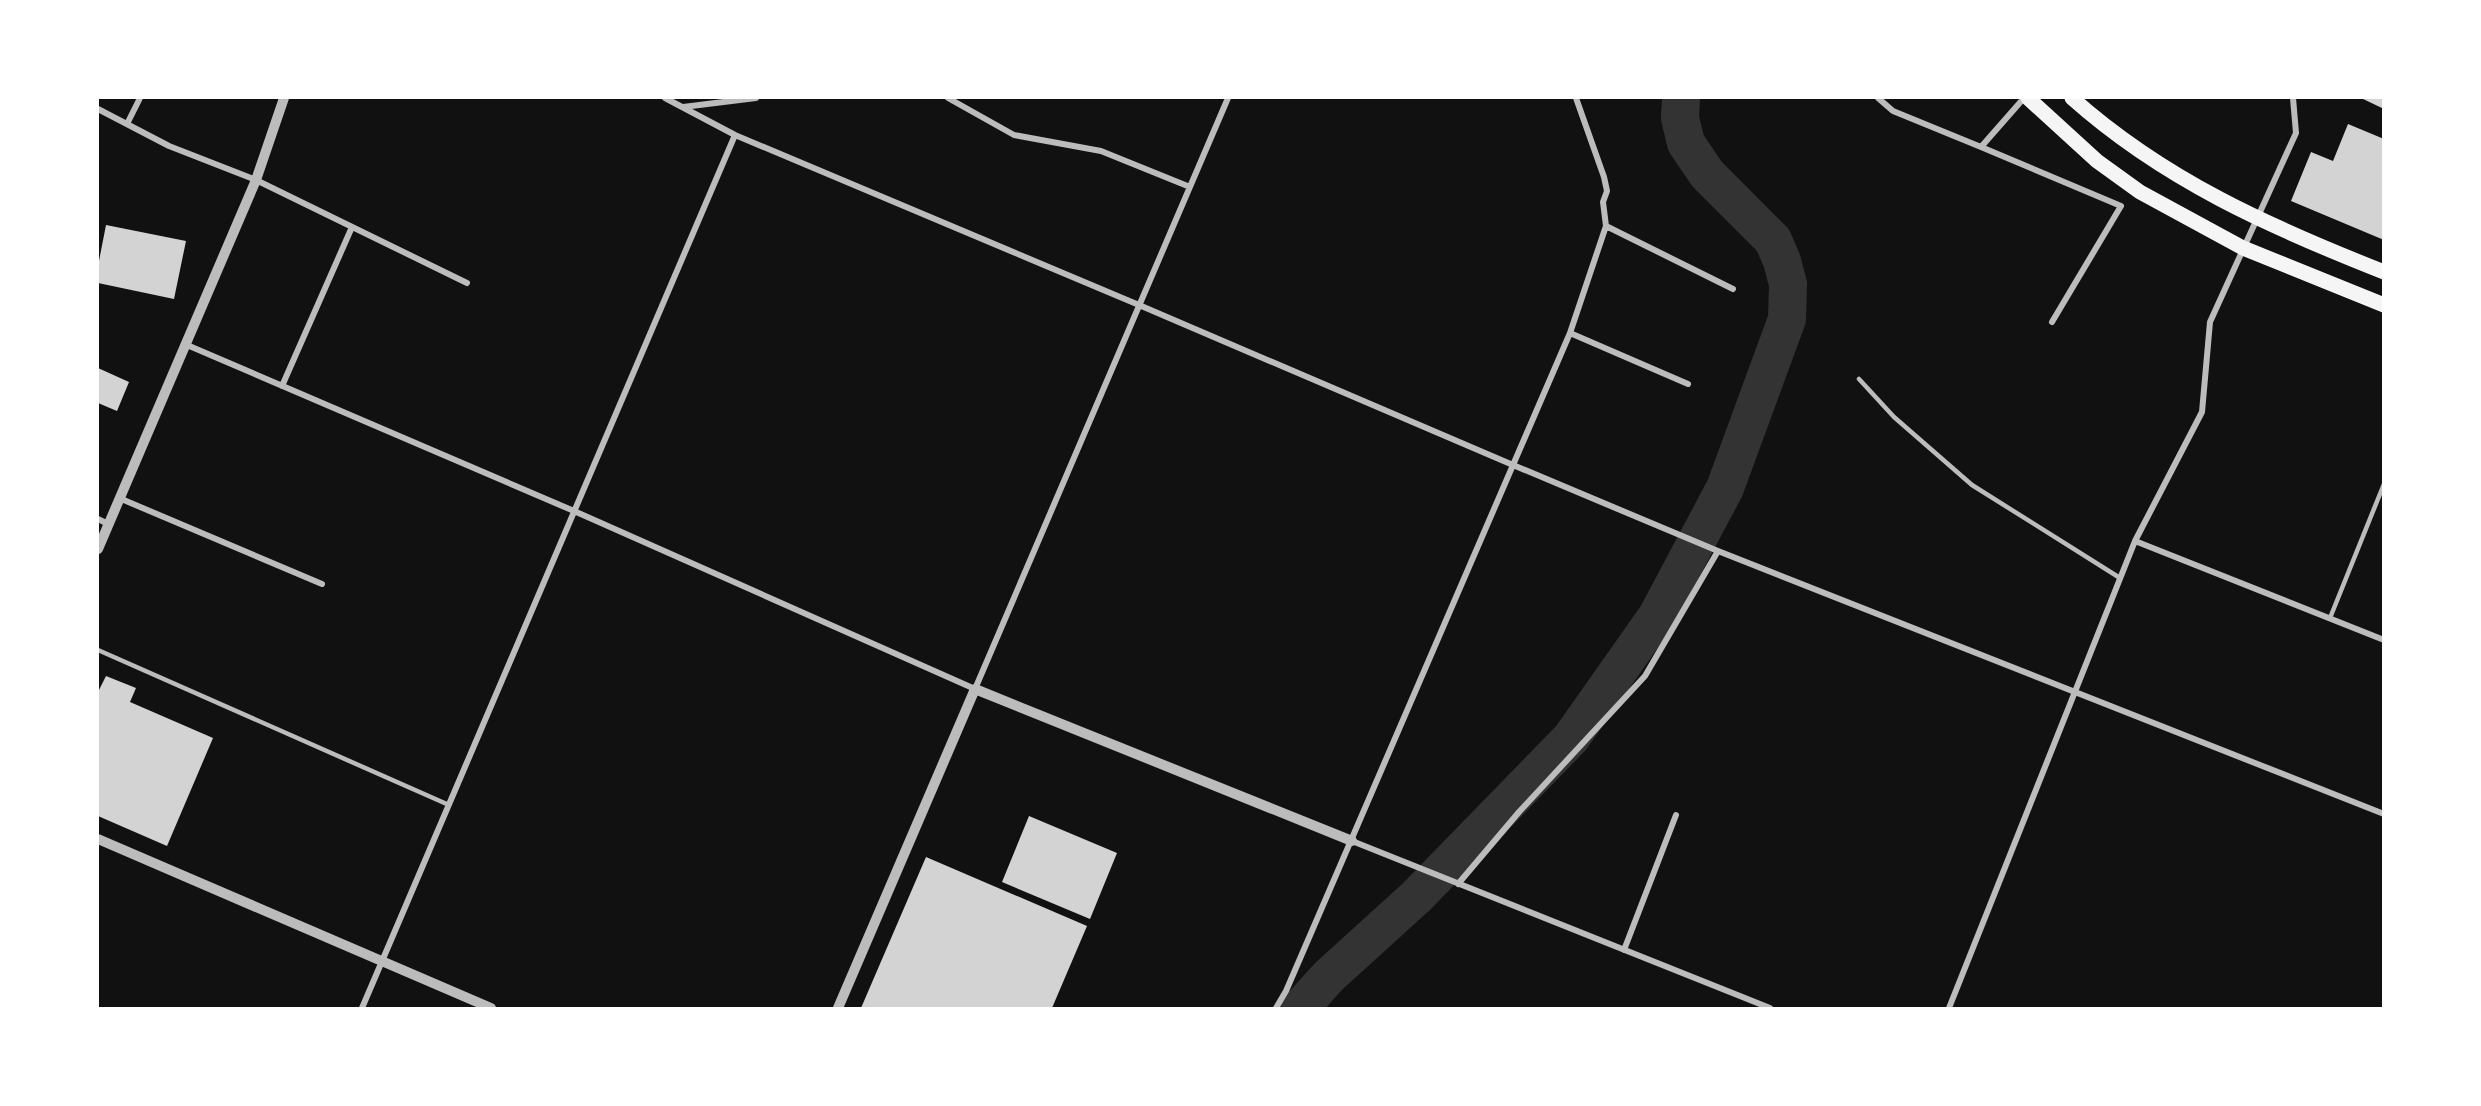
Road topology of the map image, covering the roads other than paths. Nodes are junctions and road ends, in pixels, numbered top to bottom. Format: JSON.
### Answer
{"nodes":[{"id":1,"x":140,"y":98,"type":"edge"},
{"id":2,"x":284,"y":98,"type":"edge"},
{"id":3,"x":665,"y":98,"type":"edge"},
{"id":4,"x":756,"y":98,"type":"edge"},
{"id":5,"x":948,"y":98,"type":"edge"},
{"id":6,"x":1228,"y":98,"type":"edge"},
{"id":7,"x":1576,"y":98,"type":"edge"},
{"id":8,"x":1878,"y":98,"type":"edge"},
{"id":9,"x":2026,"y":98,"type":"edge"},
{"id":10,"x":2072,"y":98,"type":"edge"},
{"id":11,"x":2293,"y":98,"type":"edge"},
{"id":12,"x":683,"y":107,"type":"junction"},
{"id":13,"x":98,"y":109,"type":"edge"},
{"id":14,"x":127,"y":124,"type":"junction"},
{"id":15,"x":735,"y":135,"type":"junction"},
{"id":16,"x":1981,"y":147,"type":"junction"},
{"id":17,"x":256,"y":180,"type":"junction"},
{"id":18,"x":1190,"y":188,"type":"junction"},
{"id":19,"x":2258,"y":219,"type":"junction"},
{"id":20,"x":1606,"y":226,"type":"junction"},
{"id":21,"x":352,"y":227,"type":"junction"},
{"id":22,"x":2243,"y":248,"type":"junction"},
{"id":23,"x":2384,"y":272,"type":"edge"},
{"id":24,"x":467,"y":283,"type":"dead end"},
{"id":25,"x":1733,"y":289,"type":"dead end"},
{"id":26,"x":1139,"y":305,"type":"junction"},
{"id":27,"x":2384,"y":305,"type":"edge"},
{"id":28,"x":2052,"y":322,"type":"dead end"},
{"id":29,"x":1570,"y":333,"type":"junction"},
{"id":30,"x":187,"y":345,"type":"junction"},
{"id":31,"x":1859,"y":379,"type":"dead end"},
{"id":32,"x":1688,"y":384,"type":"dead end"},
{"id":33,"x":282,"y":386,"type":"junction"},
{"id":34,"x":1513,"y":465,"type":"junction"},
{"id":35,"x":2384,"y":484,"type":"edge"},
{"id":36,"x":119,"y":498,"type":"junction"},
{"id":37,"x":574,"y":511,"type":"junction"},
{"id":38,"x":103,"y":521,"type":"edge"},
{"id":39,"x":2135,"y":541,"type":"junction"},
{"id":40,"x":98,"y":549,"type":"edge"},
{"id":41,"x":1715,"y":549,"type":"junction"},
{"id":42,"x":2120,"y":578,"type":"junction"},
{"id":43,"x":322,"y":584,"type":"dead end"},
{"id":44,"x":2330,"y":618,"type":"junction"},
{"id":45,"x":2384,"y":639,"type":"edge"},
{"id":46,"x":98,"y":650,"type":"edge"},
{"id":47,"x":975,"y":689,"type":"junction"},
{"id":48,"x":2074,"y":693,"type":"junction"},
{"id":49,"x":448,"y":805,"type":"junction"},
{"id":50,"x":2384,"y":814,"type":"edge"},
{"id":51,"x":1676,"y":815,"type":"dead end"},
{"id":52,"x":98,"y":839,"type":"edge"},
{"id":53,"x":1352,"y":842,"type":"junction"},
{"id":54,"x":1458,"y":884,"type":"junction"},
{"id":55,"x":1624,"y":950,"type":"junction"},
{"id":56,"x":382,"y":963,"type":"junction"},
{"id":57,"x":362,"y":1008,"type":"edge"},
{"id":58,"x":491,"y":1008,"type":"edge"},
{"id":59,"x":838,"y":1008,"type":"edge"},
{"id":60,"x":1276,"y":1008,"type":"edge"},
{"id":61,"x":1770,"y":1008,"type":"edge"},
{"id":62,"x":1949,"y":1008,"type":"edge"}],
"edges":[{"from":1,"to":14,"type":"street"},
{"from":2,"to":17,"type":"street"},
{"from":3,"to":12,"type":"street"},
{"from":4,"to":12,"type":"street"},
{"from":5,"to":18,"type":"street"},
{"from":6,"to":18,"type":"street"},
{"from":7,"to":20,"type":"street"},
{"from":8,"to":16,"type":"street"},
{"from":9,"to":16,"type":"street"},
{"from":9,"to":22,"type":"main road"},
{"from":10,"to":19,"type":"main road"},
{"from":11,"to":19,"type":"street"},
{"from":12,"to":15,"type":"street"},
{"from":13,"to":14,"type":"street"},
{"from":14,"to":17,"type":"street"},
{"from":15,"to":26,"type":"street"},
{"from":15,"to":37,"type":"street"},
{"from":16,"to":28,"type":"street"},
{"from":17,"to":21,"type":"street"},
{"from":17,"to":30,"type":"street"},
{"from":18,"to":26,"type":"street"},
{"from":19,"to":22,"type":"street"},
{"from":19,"to":23,"type":"main road"},
{"from":20,"to":25,"type":"street"},
{"from":20,"to":29,"type":"street"},
{"from":21,"to":24,"type":"street"},
{"from":21,"to":33,"type":"street"},
{"from":22,"to":27,"type":"main road"},
{"from":22,"to":39,"type":"street"},
{"from":26,"to":34,"type":"street"},
{"from":26,"to":47,"type":"street"},
{"from":29,"to":32,"type":"street"},
{"from":29,"to":34,"type":"street"},
{"from":30,"to":33,"type":"street"},
{"from":30,"to":36,"type":"street"},
{"from":31,"to":42,"type":"lane"},
{"from":33,"to":37,"type":"street"},
{"from":34,"to":41,"type":"street"},
{"from":34,"to":53,"type":"street"},
{"from":35,"to":44,"type":"lane"},
{"from":36,"to":38,"type":"street"},
{"from":36,"to":43,"type":"street"},
{"from":37,"to":47,"type":"street"},
{"from":37,"to":49,"type":"street"},
{"from":38,"to":40,"type":"street"},
{"from":39,"to":42,"type":"street"},
{"from":39,"to":44,"type":"street"},
{"from":41,"to":48,"type":"street"},
{"from":41,"to":54,"type":"street"},
{"from":42,"to":48,"type":"street"},
{"from":44,"to":45,"type":"street"},
{"from":46,"to":49,"type":"lane"},
{"from":47,"to":53,"type":"street"},
{"from":47,"to":59,"type":"street"},
{"from":48,"to":50,"type":"street"},
{"from":48,"to":62,"type":"street"},
{"from":49,"to":56,"type":"street"},
{"from":51,"to":55,"type":"street"},
{"from":52,"to":56,"type":"street"},
{"from":53,"to":54,"type":"street"},
{"from":53,"to":60,"type":"street"},
{"from":54,"to":55,"type":"street"},
{"from":55,"to":61,"type":"street"},
{"from":56,"to":57,"type":"street"},
{"from":56,"to":58,"type":"street"}]}
